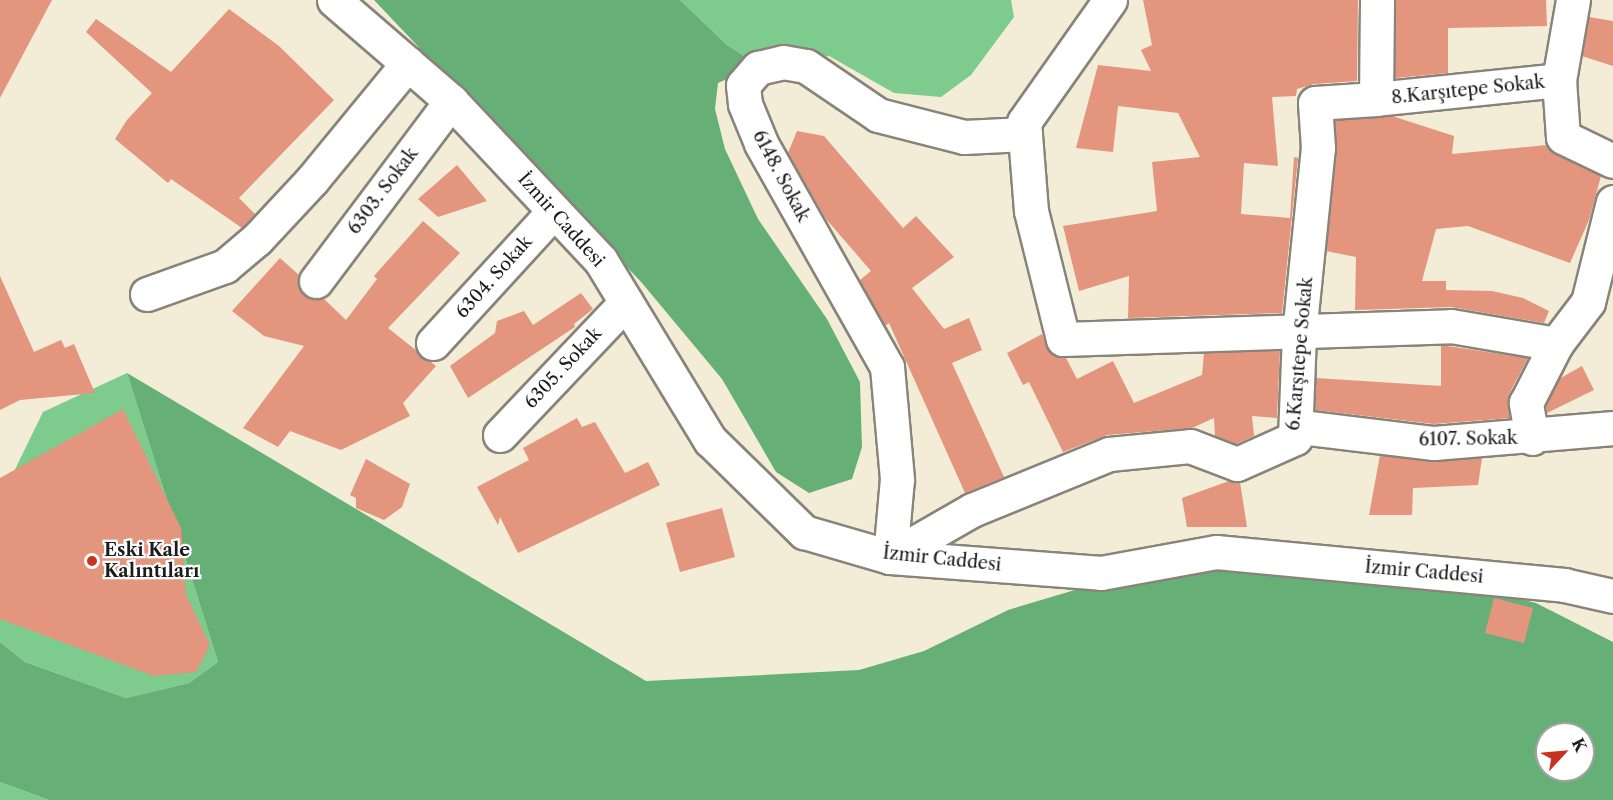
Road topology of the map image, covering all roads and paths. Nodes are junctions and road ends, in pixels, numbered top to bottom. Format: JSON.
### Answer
{"nodes":[{"id":1,"x":334,"y":0,"type":"edge"},
{"id":2,"x":1110,"y":0,"type":"edge"},
{"id":3,"x":1377,"y":0,"type":"edge"},
{"id":4,"x":1573,"y":0,"type":"edge"},
{"id":5,"x":408,"y":63,"type":"junction"},
{"id":6,"x":1559,"y":80,"type":"junction"},
{"id":7,"x":1377,"y":99,"type":"junction"},
{"id":8,"x":451,"y":101,"type":"junction"},
{"id":9,"x":1025,"y":134,"type":"junction"},
{"id":10,"x":1613,"y":161,"type":"edge"},
{"id":11,"x":1613,"y":202,"type":"edge"},
{"id":12,"x":554,"y":211,"type":"junction"},
{"id":13,"x":315,"y":281,"type":"dead end"},
{"id":14,"x":147,"y":294,"type":"dead end"},
{"id":15,"x":626,"y":302,"type":"junction"},
{"id":16,"x":1299,"y":334,"type":"junction"},
{"id":17,"x":433,"y":343,"type":"dead end"},
{"id":18,"x":1556,"y":344,"type":"junction"},
{"id":19,"x":1613,"y":428,"type":"edge"},
{"id":20,"x":500,"y":435,"type":"dead end"},
{"id":21,"x":1295,"y":438,"type":"junction"},
{"id":22,"x":1532,"y":438,"type":"junction"},
{"id":23,"x":890,"y":557,"type":"junction"},
{"id":24,"x":1613,"y":596,"type":"edge"}],
"edges":[{"from":1,"to":5,"type":"street","name":"İzmir Caddesi"},
{"from":2,"to":9,"type":"street"},
{"from":3,"to":7,"type":"street"},
{"from":4,"to":6,"type":"street"},
{"from":5,"to":8,"type":"street","name":"İzmir Caddesi"},
{"from":5,"to":14,"type":"street"},
{"from":6,"to":7,"type":"street","name":"8.Karşıtepe Sokak"},
{"from":6,"to":10,"type":"street"},
{"from":7,"to":16,"type":"street","name":"6.Karşıtepe Sokak"},
{"from":8,"to":12,"type":"street","name":"İzmir Caddesi"},
{"from":8,"to":13,"type":"street","name":"6303. Sokak"},
{"from":9,"to":16,"type":"street"},
{"from":9,"to":23,"type":"street","name":"6148. Sokak"},
{"from":11,"to":18,"type":"street"},
{"from":12,"to":15,"type":"street","name":"İzmir Caddesi"},
{"from":12,"to":17,"type":"street","name":"6304. Sokak"},
{"from":15,"to":20,"type":"street","name":"6305. Sokak"},
{"from":15,"to":23,"type":"street","name":"İzmir Caddesi"},
{"from":16,"to":18,"type":"street"},
{"from":16,"to":21,"type":"street","name":"6.Karşıtepe Sokak"},
{"from":18,"to":22,"type":"street"},
{"from":19,"to":22,"type":"street","name":"6107. Sokak"},
{"from":21,"to":22,"type":"street","name":"6107. Sokak"},
{"from":21,"to":23,"type":"street","name":"6.Karşıtepe Sokak"},
{"from":23,"to":24,"type":"street","name":"İzmir Caddesi"}]}
